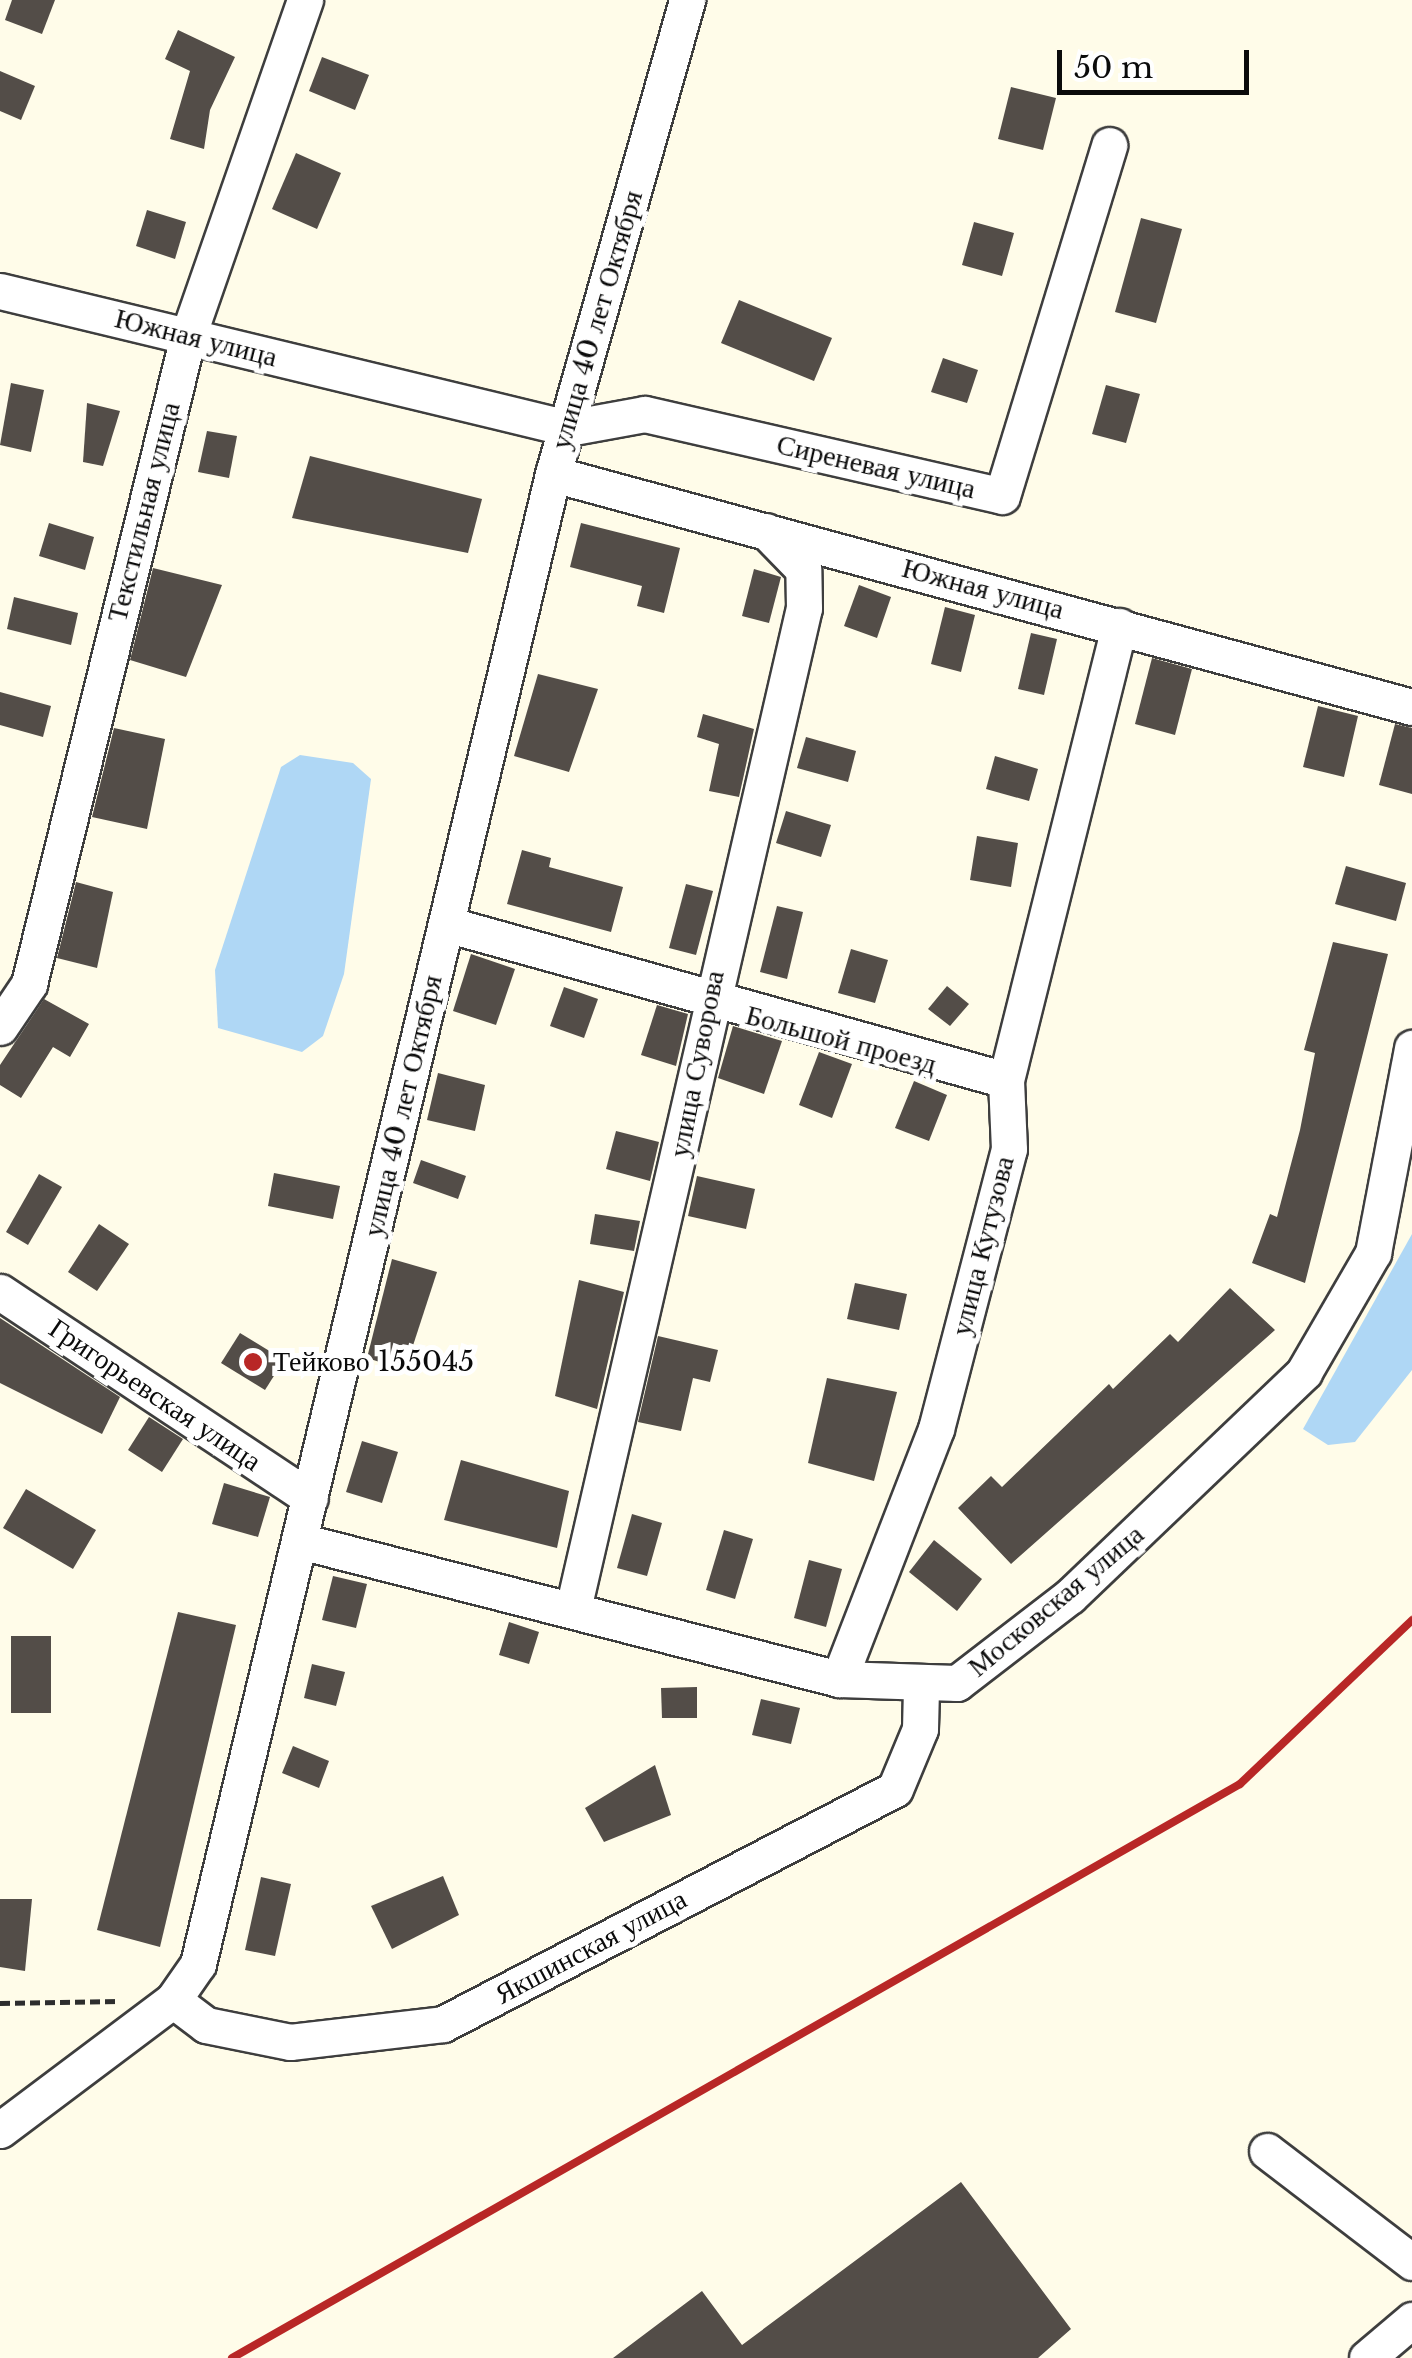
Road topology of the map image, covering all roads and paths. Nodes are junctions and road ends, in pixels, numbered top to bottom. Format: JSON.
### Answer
{"nodes":[{"id":1,"x":305,"y":0,"type":"edge"},
{"id":2,"x":686,"y":0,"type":"edge"},
{"id":3,"x":1109,"y":145,"type":"dead end"},
{"id":4,"x":0,"y":291,"type":"edge"},
{"id":5,"x":188,"y":336,"type":"junction"},
{"id":6,"x":568,"y":428,"type":"junction"},
{"id":7,"x":553,"y":474,"type":"junction"},
{"id":8,"x":766,"y":531,"type":"junction"},
{"id":9,"x":1119,"y":626,"type":"junction"},
{"id":10,"x":1412,"y":707,"type":"edge"},
{"id":11,"x":446,"y":924,"type":"junction"},
{"id":12,"x":706,"y":1004,"type":"junction"},
{"id":13,"x":0,"y":1028,"type":"edge"},
{"id":14,"x":1412,"y":1048,"type":"edge"},
{"id":15,"x":1006,"y":1080,"type":"junction"},
{"id":16,"x":0,"y":1292,"type":"edge"},
{"id":17,"x":310,"y":1498,"type":"junction"},
{"id":18,"x":300,"y":1541,"type":"junction"},
{"id":19,"x":573,"y":1609,"type":"junction"},
{"id":20,"x":838,"y":1679,"type":"junction"},
{"id":21,"x":921,"y":1688,"type":"junction"},
{"id":22,"x":173,"y":2000,"type":"junction"},
{"id":23,"x":0,"y":2003,"type":"edge"},
{"id":24,"x":0,"y":2130,"type":"edge"},
{"id":25,"x":1268,"y":2151,"type":"dead end"},
{"id":26,"x":1412,"y":2262,"type":"edge"},
{"id":27,"x":1412,"y":2320,"type":"edge"},
{"id":28,"x":1367,"y":2358,"type":"edge"}],
"edges":[{"from":1,"to":5,"type":"street","name":"Текстильная улица"},
{"from":2,"to":6,"type":"street","name":"улица 40 лет Октября"},
{"from":3,"to":6,"type":"street","name":"Сиреневая улица"},
{"from":4,"to":5,"type":"street","name":"Южная улица"},
{"from":5,"to":6,"type":"street","name":"Южная улица"},
{"from":5,"to":13,"type":"street","name":"Текстильная улица"},
{"from":6,"to":7,"type":"street","name":"улица 40 лет Октября"},
{"from":7,"to":8,"type":"street","name":"Южная улица"},
{"from":7,"to":11,"type":"street","name":"улица 40 лет Октября"},
{"from":8,"to":9,"type":"street","name":"Южная улица"},
{"from":8,"to":12,"type":"street","name":"улица Суворова"},
{"from":9,"to":10,"type":"street","name":"Южная улица"},
{"from":9,"to":15,"type":"street","name":"улица Кутузова"},
{"from":11,"to":12,"type":"street","name":"Большой проезд"},
{"from":11,"to":17,"type":"street","name":"улица 40 лет Октября"},
{"from":12,"to":15,"type":"street","name":"Большой проезд"},
{"from":12,"to":19,"type":"street","name":"улица Суворова"},
{"from":14,"to":21,"type":"street","name":"Московская улица"},
{"from":15,"to":20,"type":"street","name":"улица Кутузова"},
{"from":16,"to":17,"type":"street","name":"Григорьевская улица"},
{"from":17,"to":18,"type":"street","name":"улица 40 лет Октября"},
{"from":18,"to":19,"type":"street","name":"Московская улица"},
{"from":18,"to":22,"type":"street","name":"улица 40 лет Октября"},
{"from":19,"to":20,"type":"street","name":"Московская улица"},
{"from":20,"to":21,"type":"street","name":"Московская улица"},
{"from":21,"to":22,"type":"street","name":"Якшинская улица"},
{"from":22,"to":23,"type":"path"},
{"from":22,"to":24,"type":"street","name":"улица 40 лет Октября"},
{"from":25,"to":26,"type":"street"},
{"from":27,"to":28,"type":"street"}]}
